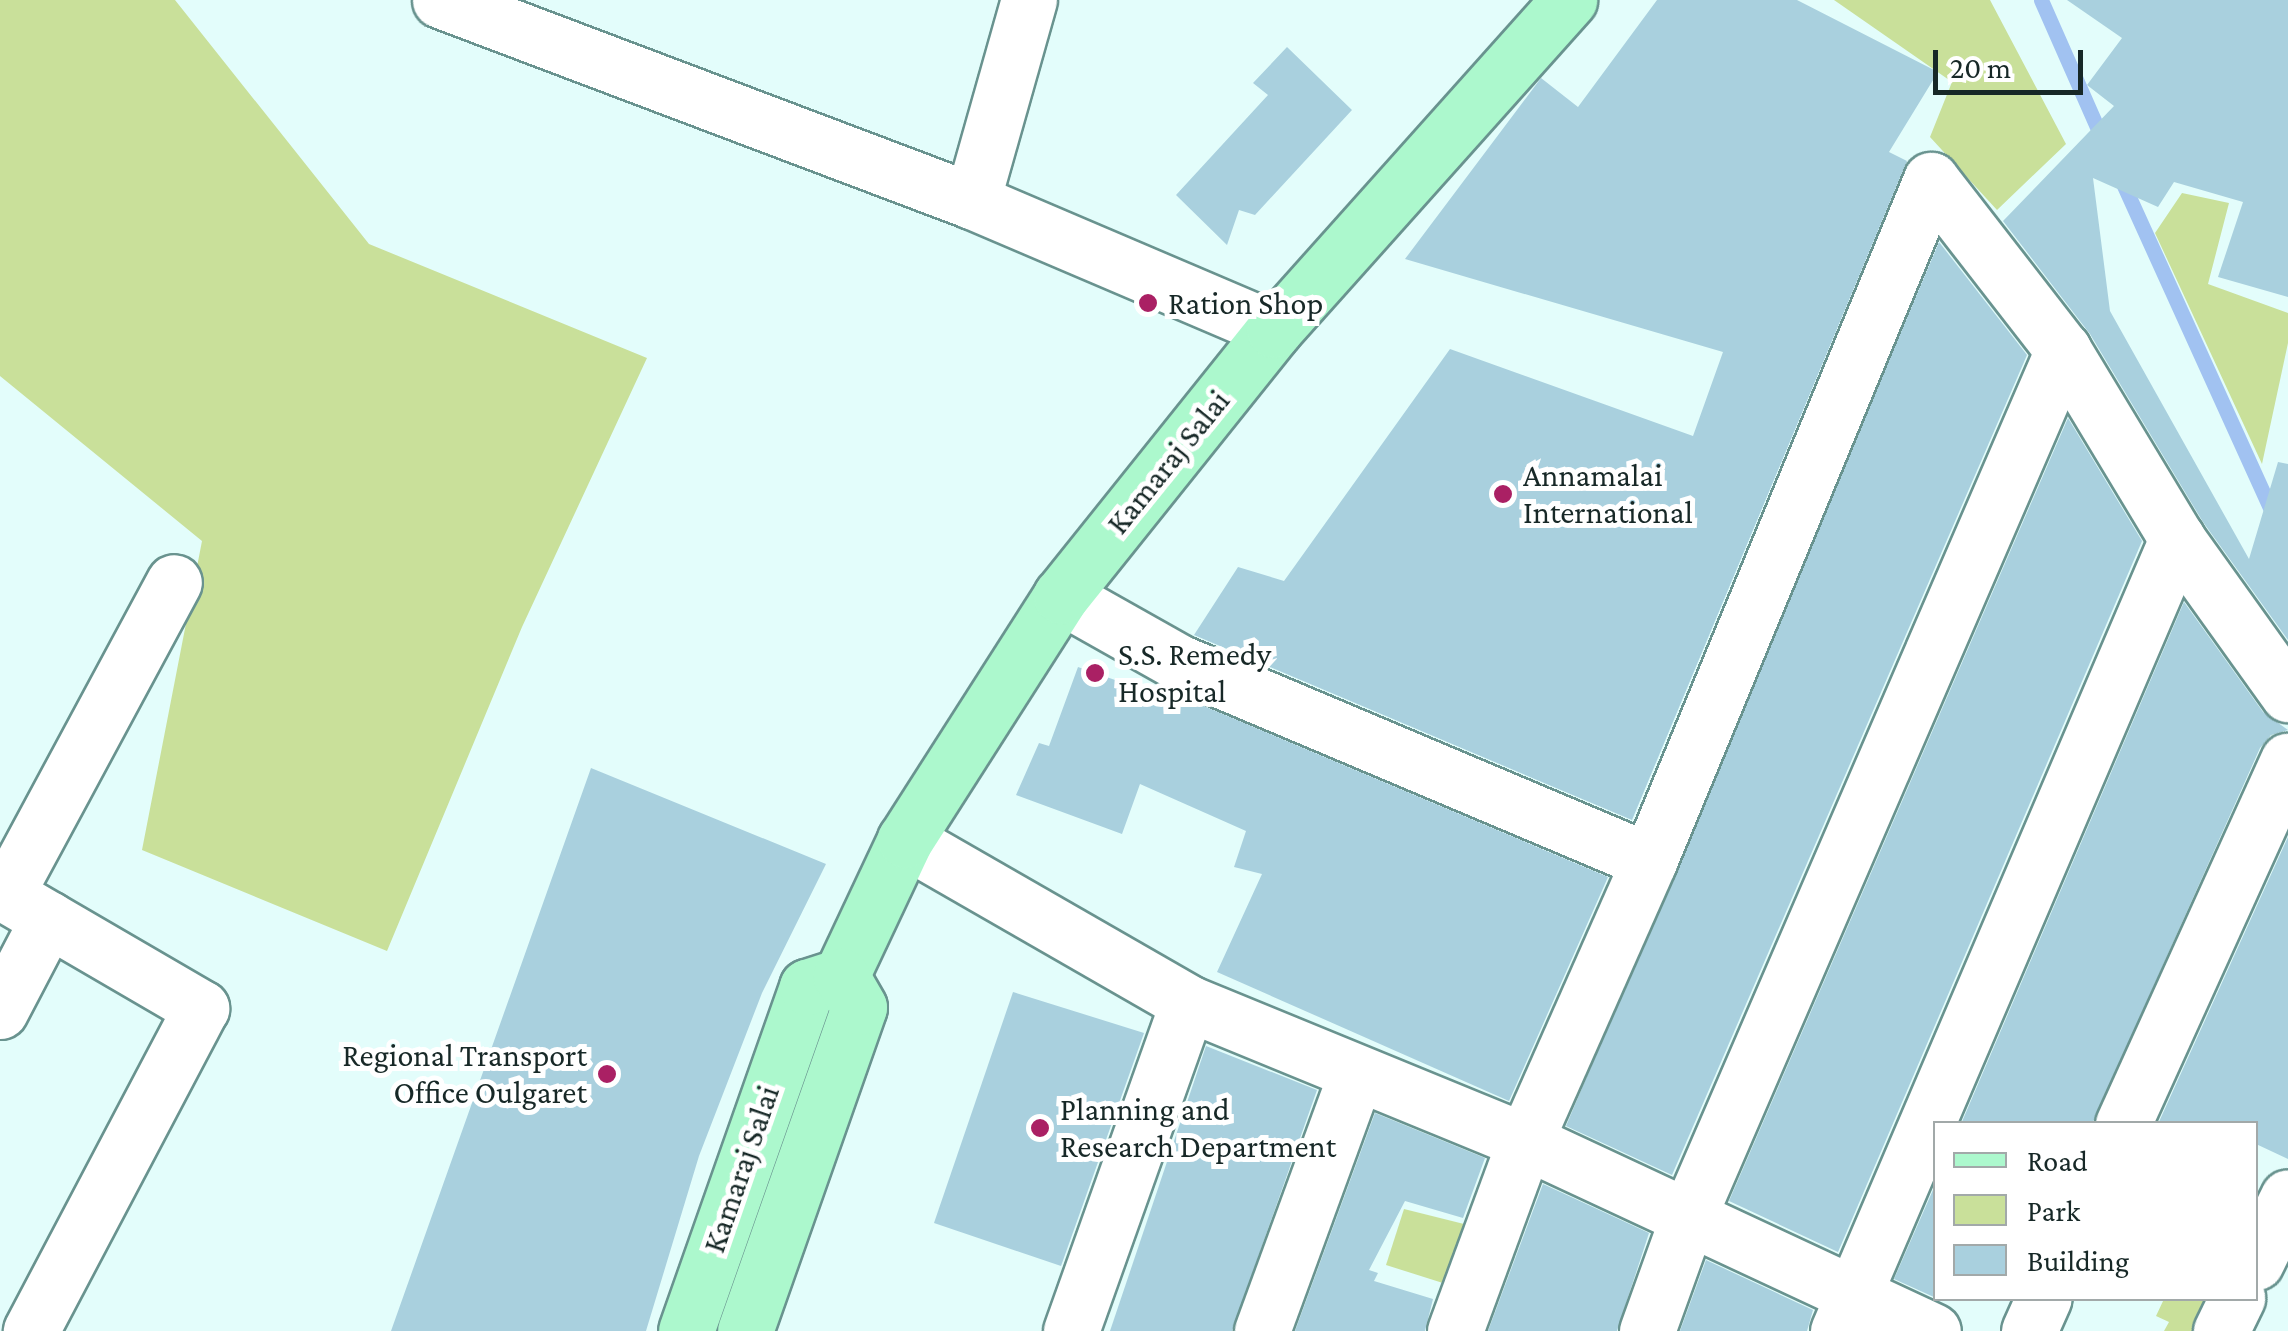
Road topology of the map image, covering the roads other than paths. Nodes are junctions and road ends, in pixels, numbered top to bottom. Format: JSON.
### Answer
{"nodes":[{"id":1,"x":440,"y":0,"type":"edge"},
{"id":2,"x":1030,"y":0,"type":"edge"},
{"id":3,"x":1569,"y":0,"type":"edge"},
{"id":4,"x":972,"y":201,"type":"junction"},
{"id":5,"x":1274,"y":330,"type":"junction"},
{"id":6,"x":2063,"y":350,"type":"junction"},
{"id":7,"x":2178,"y":539,"type":"junction"},
{"id":8,"x":174,"y":582,"type":"dead end"},
{"id":9,"x":1060,"y":596,"type":"junction"},
{"id":10,"x":2288,"y":694,"type":"edge"},
{"id":11,"x":2288,"y":762,"type":"edge"},
{"id":12,"x":905,"y":840,"type":"junction"},
{"id":13,"x":1650,"y":861,"type":"junction"},
{"id":14,"x":18,"y":901,"type":"edge"},
{"id":15,"x":842,"y":976,"type":"junction"},
{"id":16,"x":1188,"y":1003,"type":"junction"},
{"id":17,"x":0,"y":1011,"type":"edge"},
{"id":18,"x":1356,"y":1074,"type":"junction"},
{"id":19,"x":2125,"y":1121,"type":"edge"},
{"id":20,"x":1524,"y":1141,"type":"junction"},
{"id":21,"x":2288,"y":1197,"type":"edge"},
{"id":22,"x":1688,"y":1217,"type":"junction"},
{"id":23,"x":2258,"y":1258,"type":"edge"},
{"id":24,"x":2043,"y":1301,"type":"edge"},
{"id":25,"x":2236,"y":1301,"type":"edge"},
{"id":26,"x":1845,"y":1311,"type":"edge"},
{"id":27,"x":31,"y":1331,"type":"edge"},
{"id":28,"x":686,"y":1331,"type":"edge"},
{"id":29,"x":746,"y":1331,"type":"edge"},
{"id":30,"x":1070,"y":1331,"type":"edge"},
{"id":31,"x":1262,"y":1331,"type":"edge"},
{"id":32,"x":1456,"y":1331,"type":"edge"},
{"id":33,"x":1647,"y":1331,"type":"edge"},
{"id":34,"x":1933,"y":1331,"type":"edge"},
{"id":35,"x":2029,"y":1331,"type":"edge"},
{"id":36,"x":2221,"y":1331,"type":"edge"}],
"edges":[{"from":1,"to":4,"type":"street"},
{"from":2,"to":4,"type":"street"},
{"from":3,"to":5,"type":"main road","name":"Kamaraj Salai"},
{"from":4,"to":5,"type":"street"},
{"from":5,"to":9,"type":"main road","name":"Kamaraj Salai"},
{"from":6,"to":7,"type":"street"},
{"from":6,"to":13,"type":"street"},
{"from":6,"to":22,"type":"street"},
{"from":7,"to":10,"type":"street"},
{"from":7,"to":26,"type":"street"},
{"from":8,"to":14,"type":"street"},
{"from":9,"to":12,"type":"main road","name":"Kamaraj Salai"},
{"from":9,"to":13,"type":"street"},
{"from":11,"to":19,"type":"street"},
{"from":12,"to":15,"type":"main road","name":"Kamaraj Salai"},
{"from":12,"to":16,"type":"street"},
{"from":13,"to":20,"type":"street"},
{"from":14,"to":17,"type":"street"},
{"from":14,"to":27,"type":"street"},
{"from":15,"to":28,"type":"main road","name":"Kamaraj Salai"},
{"from":15,"to":29,"type":"main road","name":"Kamaraj Salai"},
{"from":16,"to":18,"type":"street"},
{"from":16,"to":30,"type":"street"},
{"from":18,"to":20,"type":"street"},
{"from":18,"to":31,"type":"street"},
{"from":20,"to":22,"type":"street"},
{"from":20,"to":32,"type":"street"},
{"from":21,"to":23,"type":"street"},
{"from":22,"to":26,"type":"street"},
{"from":22,"to":33,"type":"street"},
{"from":24,"to":35,"type":"street"},
{"from":25,"to":36,"type":"street"},
{"from":26,"to":34,"type":"street"}]}
